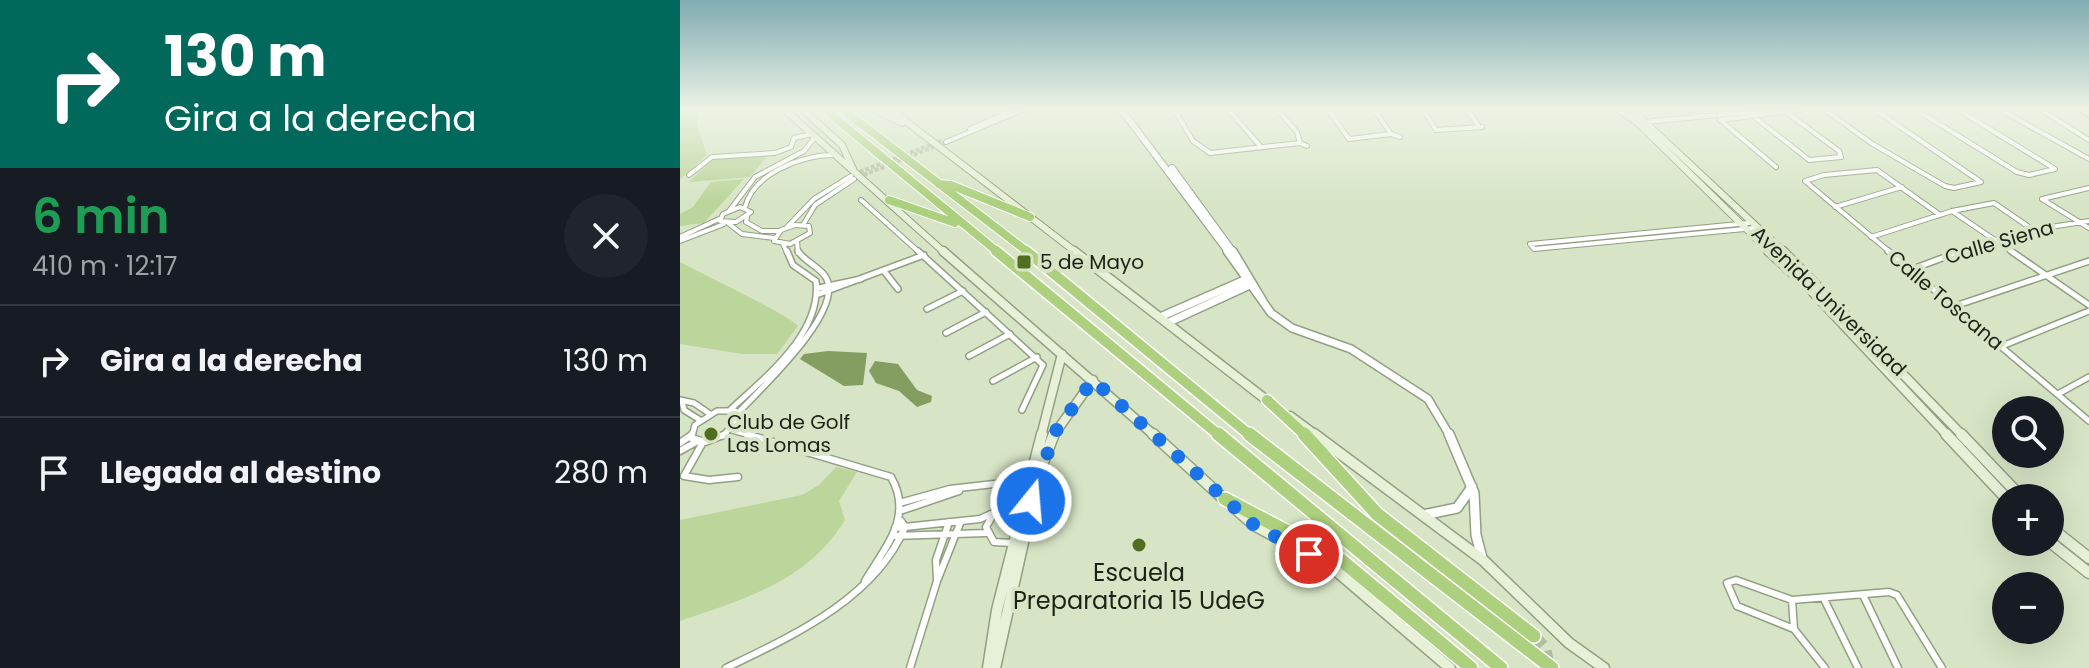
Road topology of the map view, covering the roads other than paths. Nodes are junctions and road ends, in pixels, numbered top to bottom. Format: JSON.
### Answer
{"nodes":[{"id":1,"x":794,"y":140,"type":"edge"},
{"id":2,"x":812,"y":140,"type":"edge"},
{"id":3,"x":820,"y":140,"type":"edge"},
{"id":4,"x":839,"y":140,"type":"edge"},
{"id":5,"x":861,"y":140,"type":"edge"},
{"id":6,"x":882,"y":140,"type":"edge"},
{"id":7,"x":930,"y":140,"type":"edge"},
{"id":8,"x":1146,"y":140,"type":"edge"},
{"id":9,"x":1193,"y":140,"type":"edge"},
{"id":10,"x":1250,"y":140,"type":"edge"},
{"id":11,"x":1254,"y":140,"type":"edge"},
{"id":12,"x":1299,"y":140,"type":"edge"},
{"id":13,"x":1660,"y":140,"type":"edge"},
{"id":14,"x":1744,"y":140,"type":"edge"},
{"id":15,"x":1784,"y":140,"type":"edge"},
{"id":16,"x":1824,"y":140,"type":"edge"},
{"id":17,"x":1867,"y":140,"type":"edge"},
{"id":18,"x":1921,"y":140,"type":"edge"},
{"id":19,"x":1965,"y":140,"type":"edge"},
{"id":20,"x":2010,"y":140,"type":"edge"},
{"id":21,"x":2055,"y":140,"type":"edge"},
{"id":22,"x":1300,"y":143,"type":"junction"},
{"id":23,"x":1307,"y":146,"type":"dead end"},
{"id":24,"x":808,"y":148,"type":"junction"},
{"id":25,"x":1262,"y":148,"type":"junction"},
{"id":26,"x":1242,"y":150,"type":"junction"},
{"id":27,"x":836,"y":155,"type":"junction"},
{"id":28,"x":2087,"y":158,"type":"edge"},
{"id":29,"x":795,"y":160,"type":"junction"},
{"id":30,"x":1776,"y":167,"type":"dead end"},
{"id":31,"x":761,"y":172,"type":"junction"},
{"id":32,"x":689,"y":175,"type":"dead end"},
{"id":33,"x":853,"y":175,"type":"junction"},
{"id":34,"x":937,"y":183,"type":"junction"},
{"id":35,"x":1903,"y":187,"type":"junction"},
{"id":36,"x":2089,"y":188,"type":"edge"},
{"id":37,"x":861,"y":200,"type":"dead end"},
{"id":38,"x":889,"y":200,"type":"junction"},
{"id":39,"x":745,"y":207,"type":"junction"},
{"id":40,"x":1834,"y":207,"type":"junction"},
{"id":41,"x":729,"y":211,"type":"junction"},
{"id":42,"x":1952,"y":211,"type":"junction"},
{"id":43,"x":1940,"y":215,"type":"junction"},
{"id":44,"x":748,"y":216,"type":"junction"},
{"id":45,"x":1030,"y":217,"type":"junction"},
{"id":46,"x":720,"y":218,"type":"junction"},
{"id":47,"x":2078,"y":221,"type":"junction"},
{"id":48,"x":2089,"y":221,"type":"edge"},
{"id":49,"x":727,"y":223,"type":"junction"},
{"id":50,"x":803,"y":225,"type":"junction"},
{"id":51,"x":963,"y":226,"type":"junction"},
{"id":52,"x":1746,"y":226,"type":"junction"},
{"id":53,"x":2089,"y":228,"type":"edge"},
{"id":54,"x":784,"y":229,"type":"junction"},
{"id":55,"x":2035,"y":231,"type":"junction"},
{"id":56,"x":1871,"y":237,"type":"junction"},
{"id":57,"x":774,"y":238,"type":"junction"},
{"id":58,"x":680,"y":239,"type":"edge"},
{"id":59,"x":797,"y":241,"type":"junction"},
{"id":60,"x":1993,"y":242,"type":"junction"},
{"id":61,"x":783,"y":244,"type":"junction"},
{"id":62,"x":1532,"y":246,"type":"dead end"},
{"id":63,"x":924,"y":255,"type":"junction"},
{"id":64,"x":2089,"y":261,"type":"edge"},
{"id":65,"x":1910,"y":270,"type":"junction"},
{"id":66,"x":884,"y":271,"type":"junction"},
{"id":67,"x":2043,"y":275,"type":"junction"},
{"id":68,"x":1250,"y":281,"type":"junction"},
{"id":69,"x":830,"y":288,"type":"junction"},
{"id":70,"x":898,"y":289,"type":"dead end"},
{"id":71,"x":819,"y":291,"type":"junction"},
{"id":72,"x":963,"y":291,"type":"junction"},
{"id":73,"x":1952,"y":307,"type":"junction"},
{"id":74,"x":2089,"y":308,"type":"edge"},
{"id":75,"x":927,"y":309,"type":"dead end"},
{"id":76,"x":986,"y":312,"type":"junction"},
{"id":77,"x":1164,"y":320,"type":"junction"},
{"id":78,"x":946,"y":333,"type":"dead end"},
{"id":79,"x":1010,"y":334,"type":"junction"},
{"id":80,"x":2002,"y":346,"type":"junction"},
{"id":81,"x":1062,"y":354,"type":"junction"},
{"id":82,"x":969,"y":356,"type":"dead end"},
{"id":83,"x":1037,"y":357,"type":"junction"},
{"id":84,"x":2089,"y":377,"type":"edge"},
{"id":85,"x":1093,"y":380,"type":"junction"},
{"id":86,"x":993,"y":381,"type":"dead end"},
{"id":87,"x":2058,"y":394,"type":"junction"},
{"id":88,"x":1267,"y":400,"type":"junction"},
{"id":89,"x":681,"y":401,"type":"edge"},
{"id":90,"x":1022,"y":410,"type":"dead end"},
{"id":91,"x":734,"y":412,"type":"junction"},
{"id":92,"x":710,"y":414,"type":"junction"},
{"id":93,"x":700,"y":420,"type":"junction"},
{"id":94,"x":2089,"y":421,"type":"edge"},
{"id":95,"x":732,"y":430,"type":"junction"},
{"id":96,"x":690,"y":435,"type":"junction"},
{"id":97,"x":701,"y":442,"type":"junction"},
{"id":98,"x":680,"y":443,"type":"edge"},
{"id":99,"x":680,"y":451,"type":"edge"},
{"id":100,"x":738,"y":477,"type":"dead end"},
{"id":101,"x":1029,"y":480,"type":"junction"},
{"id":102,"x":1993,"y":484,"type":"edge"},
{"id":103,"x":2009,"y":484,"type":"edge"},
{"id":104,"x":1472,"y":487,"type":"junction"},
{"id":105,"x":1025,"y":496,"type":"junction"},
{"id":106,"x":1225,"y":499,"type":"junction"},
{"id":107,"x":903,"y":506,"type":"junction"},
{"id":108,"x":991,"y":514,"type":"junction"},
{"id":109,"x":1423,"y":515,"type":"junction"},
{"id":110,"x":961,"y":521,"type":"junction"},
{"id":111,"x":949,"y":522,"type":"junction"},
{"id":112,"x":903,"y":528,"type":"junction"},
{"id":113,"x":894,"y":532,"type":"junction"},
{"id":114,"x":957,"y":533,"type":"junction"},
{"id":115,"x":986,"y":533,"type":"junction"},
{"id":116,"x":945,"y":534,"type":"junction"},
{"id":117,"x":2064,"y":538,"type":"edge"},
{"id":118,"x":1014,"y":543,"type":"junction"},
{"id":119,"x":2064,"y":553,"type":"edge"},
{"id":120,"x":2089,"y":558,"type":"edge"},
{"id":121,"x":1483,"y":560,"type":"junction"},
{"id":122,"x":2089,"y":573,"type":"edge"},
{"id":123,"x":865,"y":581,"type":"junction"},
{"id":124,"x":937,"y":581,"type":"junction"},
{"id":125,"x":1863,"y":595,"type":"junction"},
{"id":126,"x":1792,"y":600,"type":"junction"},
{"id":127,"x":1824,"y":600,"type":"junction"},
{"id":128,"x":1794,"y":629,"type":"junction"},
{"id":129,"x":1534,"y":636,"type":"tunnel mouth"},
{"id":130,"x":726,"y":668,"type":"edge"},
{"id":131,"x":910,"y":668,"type":"edge"},
{"id":132,"x":988,"y":668,"type":"edge"},
{"id":133,"x":995,"y":668,"type":"edge"},
{"id":134,"x":1450,"y":668,"type":"edge"},
{"id":135,"x":1471,"y":668,"type":"edge"},
{"id":136,"x":1501,"y":668,"type":"edge"},
{"id":137,"x":1552,"y":668,"type":"edge"},
{"id":138,"x":1604,"y":668,"type":"edge"},
{"id":139,"x":1825,"y":668,"type":"edge"},
{"id":140,"x":1858,"y":668,"type":"edge"},
{"id":141,"x":1898,"y":668,"type":"edge"},
{"id":142,"x":1942,"y":668,"type":"edge"}],
"edges":[{"from":1,"to":32,"type":"street"},
{"from":2,"to":24,"type":"street"},
{"from":3,"to":27,"type":"main road"},
{"from":4,"to":33,"type":"main road"},
{"from":5,"to":51,"type":"highway"},
{"from":6,"to":34,"type":"highway"},
{"from":7,"to":45,"type":"main road"},
{"from":8,"to":68,"type":"street"},
{"from":9,"to":26,"type":"street"},
{"from":10,"to":26,"type":"street"},
{"from":11,"to":25,"type":"street"},
{"from":12,"to":22,"type":"street"},
{"from":13,"to":52,"type":"main road","name":"Avenida Universidad"},
{"from":14,"to":30,"type":"street"},
{"from":15,"to":16,"type":"street"},
{"from":17,"to":18,"type":"street"},
{"from":19,"to":20,"type":"street"},
{"from":21,"to":28,"type":"street"},
{"from":22,"to":23,"type":"street"},
{"from":22,"to":25,"type":"street"},
{"from":24,"to":29,"type":"street"},
{"from":24,"to":31,"type":"street"},
{"from":25,"to":26,"type":"street"},
{"from":27,"to":29,"type":"street"},
{"from":27,"to":33,"type":"main road"},
{"from":29,"to":31,"type":"street"},
{"from":29,"to":39,"type":"street"},
{"from":31,"to":41,"type":"street"},
{"from":33,"to":38,"type":"main road"},
{"from":33,"to":50,"type":"street"},
{"from":33,"to":54,"type":"street"},
{"from":34,"to":45,"type":"highway"},
{"from":34,"to":137,"type":"highway"},
{"from":35,"to":40,"type":"street"},
{"from":35,"to":40,"type":"street","name":"Calle Toscana"},
{"from":35,"to":43,"type":"street"},
{"from":36,"to":47,"type":"street"},
{"from":37,"to":63,"type":"street"},
{"from":38,"to":51,"type":"highway"},
{"from":38,"to":81,"type":"main road"},
{"from":39,"to":41,"type":"street"},
{"from":39,"to":44,"type":"street"},
{"from":40,"to":56,"type":"street","name":"Calle Toscana"},
{"from":41,"to":46,"type":"street"},
{"from":42,"to":43,"type":"street"},
{"from":42,"to":55,"type":"street"},
{"from":42,"to":60,"type":"street"},
{"from":43,"to":56,"type":"street"},
{"from":44,"to":49,"type":"street"},
{"from":44,"to":54,"type":"street"},
{"from":45,"to":77,"type":"main road"},
{"from":46,"to":49,"type":"street"},
{"from":46,"to":58,"type":"street"},
{"from":47,"to":48,"type":"street","name":"Calle Siena"},
{"from":47,"to":53,"type":"street"},
{"from":47,"to":55,"type":"street","name":"Calle Siena"},
{"from":49,"to":57,"type":"street"},
{"from":49,"to":58,"type":"street"},
{"from":50,"to":54,"type":"street"},
{"from":50,"to":59,"type":"street"},
{"from":51,"to":136,"type":"highway"},
{"from":52,"to":62,"type":"street"},
{"from":52,"to":102,"type":"main road","name":"Avenida Universidad"},
{"from":52,"to":103,"type":"main road","name":"Avenida Universidad"},
{"from":54,"to":57,"type":"street"},
{"from":55,"to":60,"type":"street","name":"Calle Siena"},
{"from":56,"to":65,"type":"street","name":"Calle Toscana"},
{"from":57,"to":61,"type":"street"},
{"from":59,"to":61,"type":"street"},
{"from":59,"to":69,"type":"street"},
{"from":60,"to":65,"type":"street","name":"Calle Siena"},
{"from":60,"to":67,"type":"street"},
{"from":61,"to":71,"type":"street"},
{"from":63,"to":66,"type":"street"},
{"from":63,"to":72,"type":"street"},
{"from":64,"to":67,"type":"street"},
{"from":65,"to":73,"type":"street","name":"Calle Toscana"},
{"from":66,"to":69,"type":"street"},
{"from":66,"to":70,"type":"street"},
{"from":67,"to":73,"type":"street"},
{"from":67,"to":74,"type":"street"},
{"from":68,"to":77,"type":"street"},
{"from":68,"to":104,"type":"street"},
{"from":69,"to":71,"type":"street"},
{"from":69,"to":91,"type":"street"},
{"from":71,"to":91,"type":"street"},
{"from":72,"to":75,"type":"street"},
{"from":72,"to":76,"type":"street"},
{"from":73,"to":80,"type":"street","name":"Calle Toscana"},
{"from":74,"to":80,"type":"street"},
{"from":76,"to":78,"type":"street"},
{"from":76,"to":79,"type":"street"},
{"from":77,"to":88,"type":"main road"},
{"from":79,"to":82,"type":"street"},
{"from":79,"to":83,"type":"street"},
{"from":80,"to":87,"type":"street","name":"Calle Toscana"},
{"from":81,"to":85,"type":"main road"},
{"from":81,"to":101,"type":"main road"},
{"from":83,"to":86,"type":"street"},
{"from":83,"to":90,"type":"street"},
{"from":84,"to":87,"type":"street"},
{"from":85,"to":106,"type":"main road"},
{"from":85,"to":133,"type":"main road"},
{"from":87,"to":94,"type":"street","name":"Calle Toscana"},
{"from":88,"to":109,"type":"main road"},
{"from":88,"to":129,"type":"highway"},
{"from":89,"to":92,"type":"street"},
{"from":89,"to":93,"type":"street"},
{"from":91,"to":92,"type":"street"},
{"from":91,"to":95,"type":"street"},
{"from":92,"to":93,"type":"street"},
{"from":93,"to":96,"type":"street"},
{"from":95,"to":97,"type":"street"},
{"from":95,"to":107,"type":"street"},
{"from":96,"to":97,"type":"street"},
{"from":96,"to":98,"type":"street"},
{"from":97,"to":99,"type":"street"},
{"from":97,"to":100,"type":"street"},
{"from":101,"to":105,"type":"main road"},
{"from":101,"to":107,"type":"street"},
{"from":104,"to":109,"type":"street"},
{"from":104,"to":121,"type":"street"},
{"from":105,"to":108,"type":"street"},
{"from":105,"to":118,"type":"main road"},
{"from":106,"to":134,"type":"main road"},
{"from":106,"to":135,"type":"highway"},
{"from":107,"to":112,"type":"street"},
{"from":108,"to":110,"type":"street"},
{"from":108,"to":115,"type":"street"},
{"from":109,"to":121,"type":"main road"},
{"from":110,"to":111,"type":"street"},
{"from":110,"to":114,"type":"street"},
{"from":111,"to":112,"type":"street"},
{"from":111,"to":116,"type":"street"},
{"from":112,"to":113,"type":"street"},
{"from":112,"to":113,"type":"street"},
{"from":112,"to":116,"type":"street"},
{"from":112,"to":123,"type":"street"},
{"from":113,"to":123,"type":"street"},
{"from":114,"to":115,"type":"street"},
{"from":114,"to":116,"type":"street"},
{"from":114,"to":124,"type":"street"},
{"from":115,"to":118,"type":"street"},
{"from":116,"to":124,"type":"street"},
{"from":117,"to":120,"type":"main road"},
{"from":118,"to":132,"type":"main road"},
{"from":119,"to":122,"type":"main road"},
{"from":121,"to":138,"type":"main road"},
{"from":123,"to":130,"type":"street"},
{"from":124,"to":131,"type":"street"},
{"from":125,"to":127,"type":"street"},
{"from":125,"to":141,"type":"street"},
{"from":125,"to":142,"type":"street"},
{"from":126,"to":127,"type":"street"},
{"from":126,"to":128,"type":"street"},
{"from":126,"to":128,"type":"street"},
{"from":127,"to":140,"type":"street"},
{"from":128,"to":139,"type":"street"}]}
